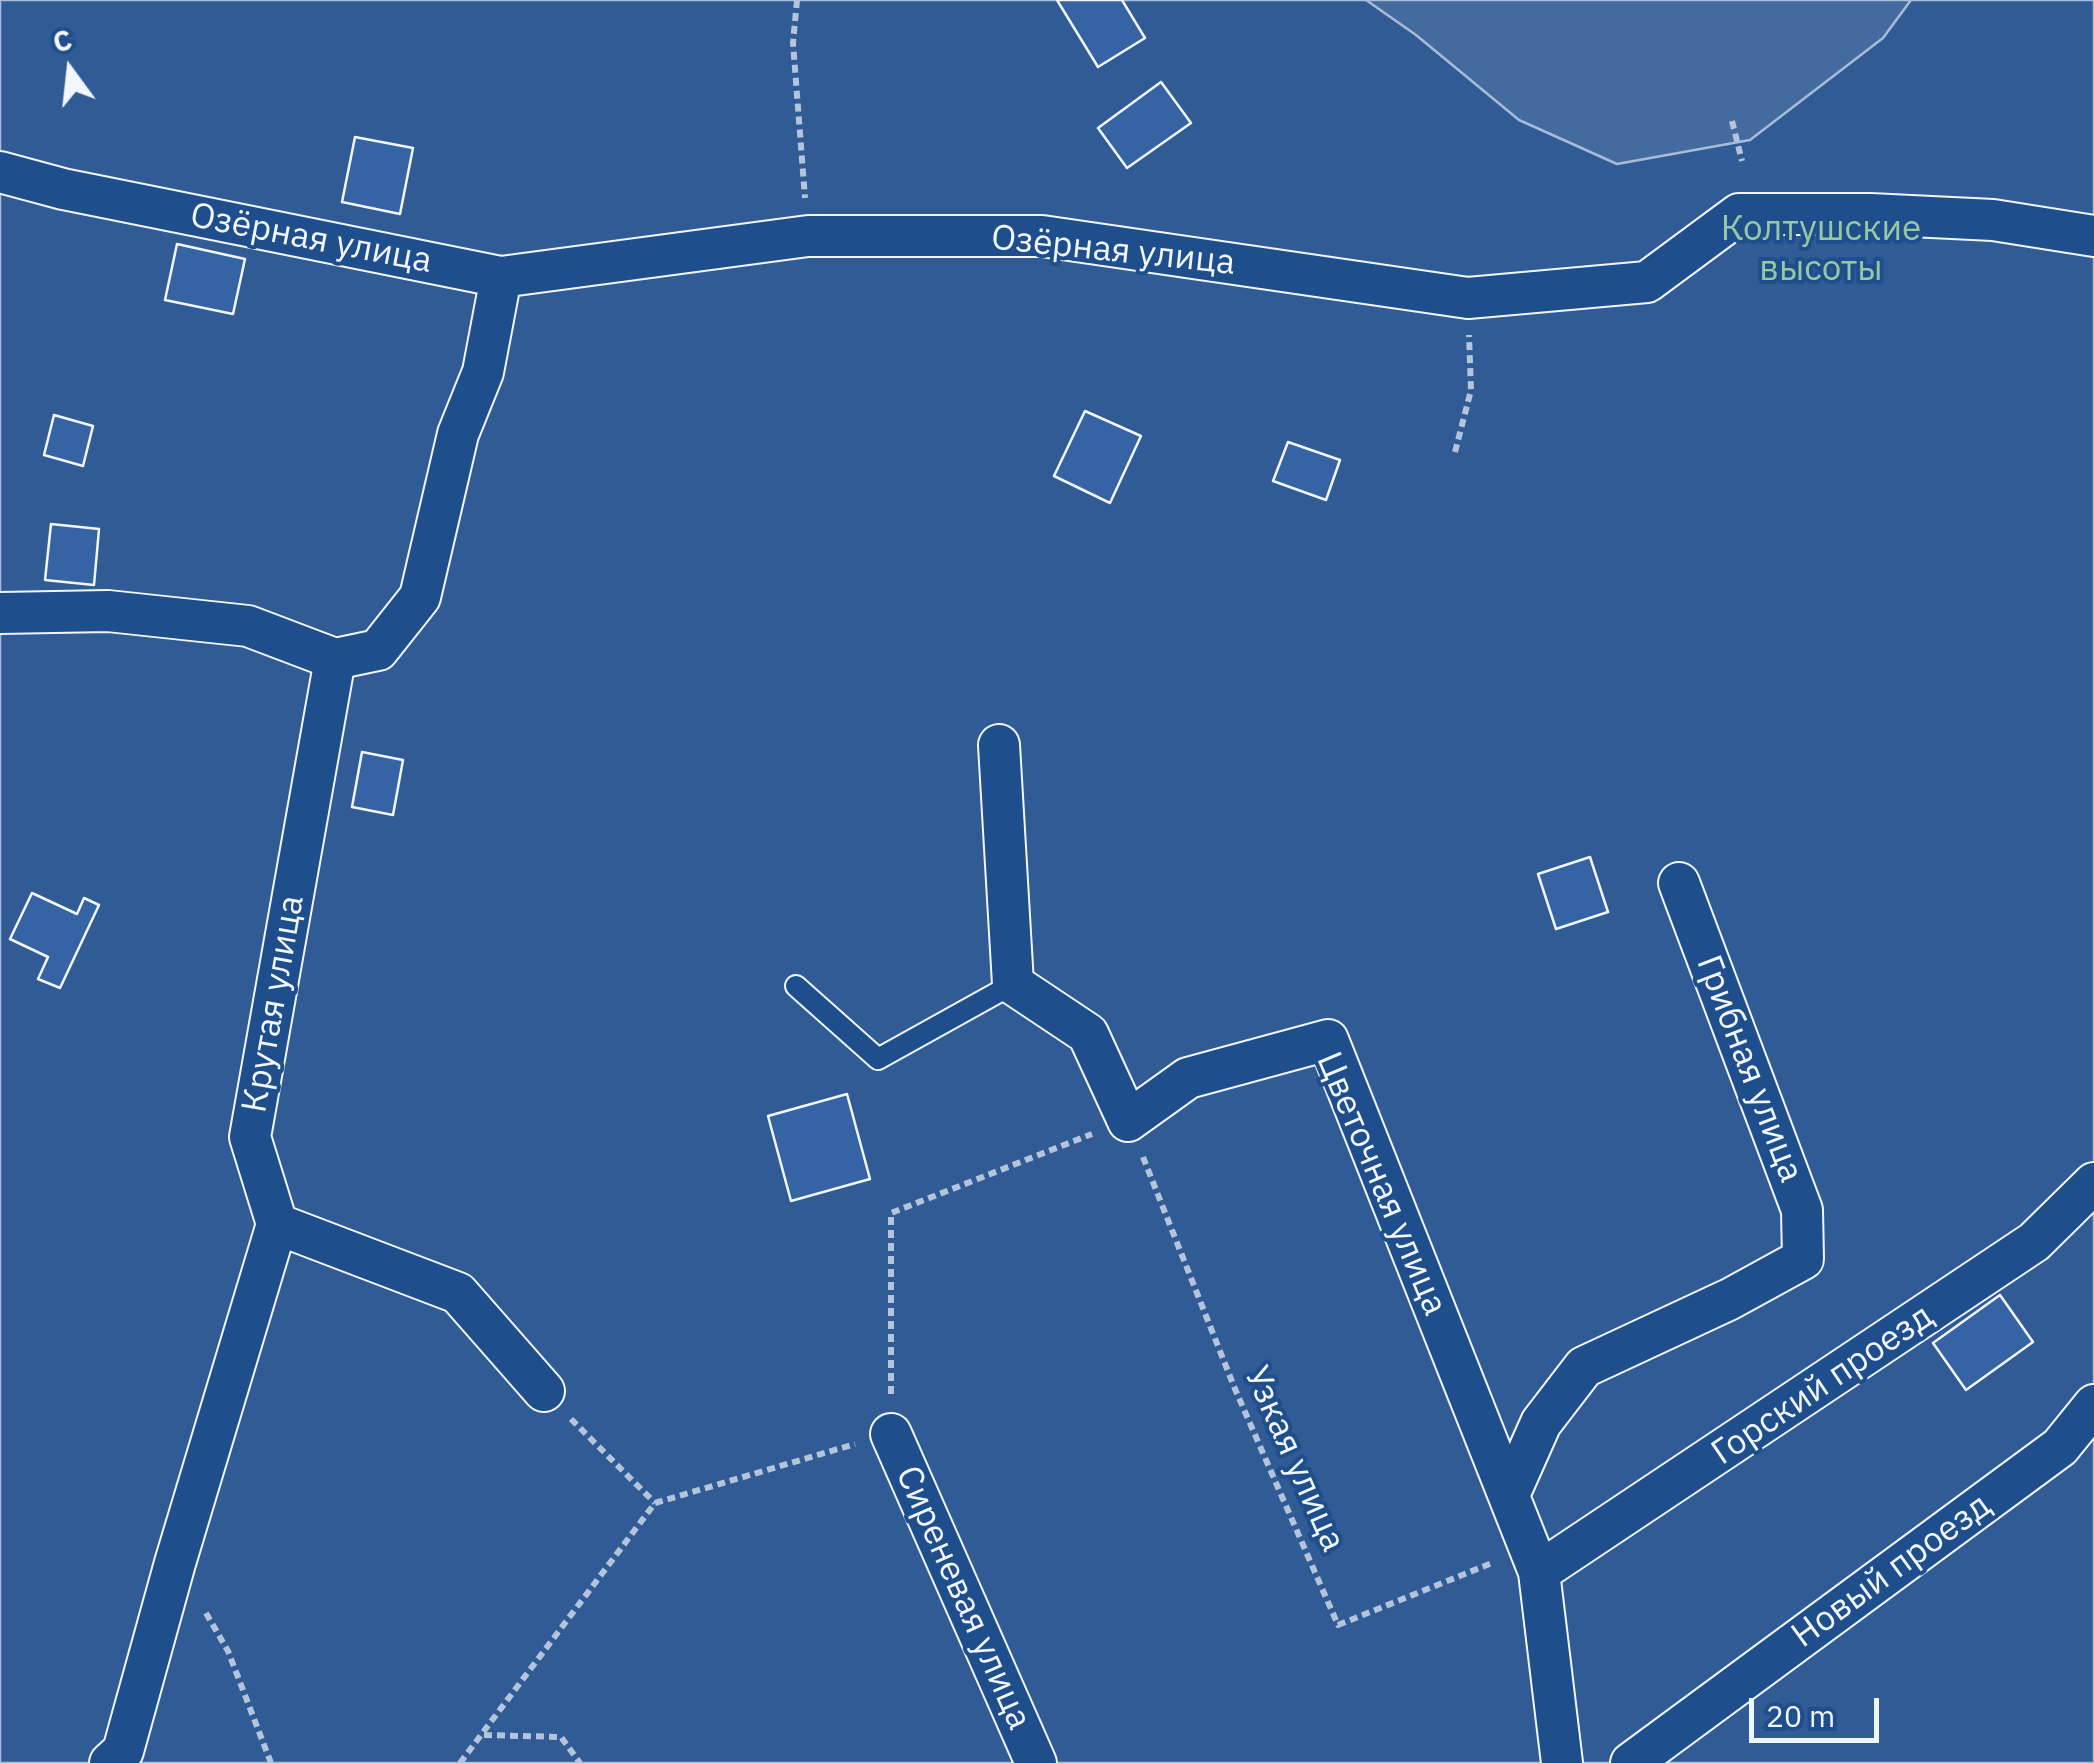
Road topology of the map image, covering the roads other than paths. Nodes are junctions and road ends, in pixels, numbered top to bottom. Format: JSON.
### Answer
{"nodes":[{"id":1,"x":0,"y":172,"type":"edge"},
{"id":2,"x":2094,"y":236,"type":"edge"},
{"id":3,"x":500,"y":277,"type":"junction"},
{"id":4,"x":0,"y":612,"type":"edge"},
{"id":5,"x":335,"y":659,"type":"junction"},
{"id":6,"x":999,"y":745,"type":"dead end"},
{"id":7,"x":1679,"y":883,"type":"dead end"},
{"id":8,"x":1014,"y":984,"type":"junction"},
{"id":9,"x":796,"y":986,"type":"dead end"},
{"id":10,"x":2094,"y":1183,"type":"edge"},
{"id":11,"x":277,"y":1224,"type":"junction"},
{"id":12,"x":544,"y":1391,"type":"road end"},
{"id":13,"x":2094,"y":1405,"type":"edge"},
{"id":14,"x":891,"y":1434,"type":"road end"},
{"id":15,"x":1509,"y":1496,"type":"junction"},
{"id":16,"x":1535,"y":1560,"type":"junction"},
{"id":17,"x":110,"y":1763,"type":"edge"},
{"id":18,"x":1036,"y":1763,"type":"edge"},
{"id":19,"x":1562,"y":1763,"type":"edge"},
{"id":20,"x":1631,"y":1763,"type":"edge"}],
"edges":[{"from":1,"to":3,"type":"street","name":"Озёрная улица"},
{"from":2,"to":3,"type":"street","name":"Озёрная улица"},
{"from":3,"to":5,"type":"street"},
{"from":4,"to":5,"type":"street"},
{"from":5,"to":11,"type":"street","name":"Крутая улица"},
{"from":6,"to":8,"type":"street"},
{"from":7,"to":15,"type":"street","name":"Грибная улица"},
{"from":8,"to":9,"type":"lane"},
{"from":8,"to":15,"type":"street","name":"Цветочная улица"},
{"from":10,"to":16,"type":"street","name":"Горский проезд"},
{"from":11,"to":12,"type":"street"},
{"from":11,"to":17,"type":"street"},
{"from":13,"to":20,"type":"street","name":"Новый проезд"},
{"from":14,"to":18,"type":"street","name":"Сиреневая улица"},
{"from":15,"to":16,"type":"street","name":"Цветочная улица"},
{"from":16,"to":19,"type":"street","name":"Цветочная улица"}]}
